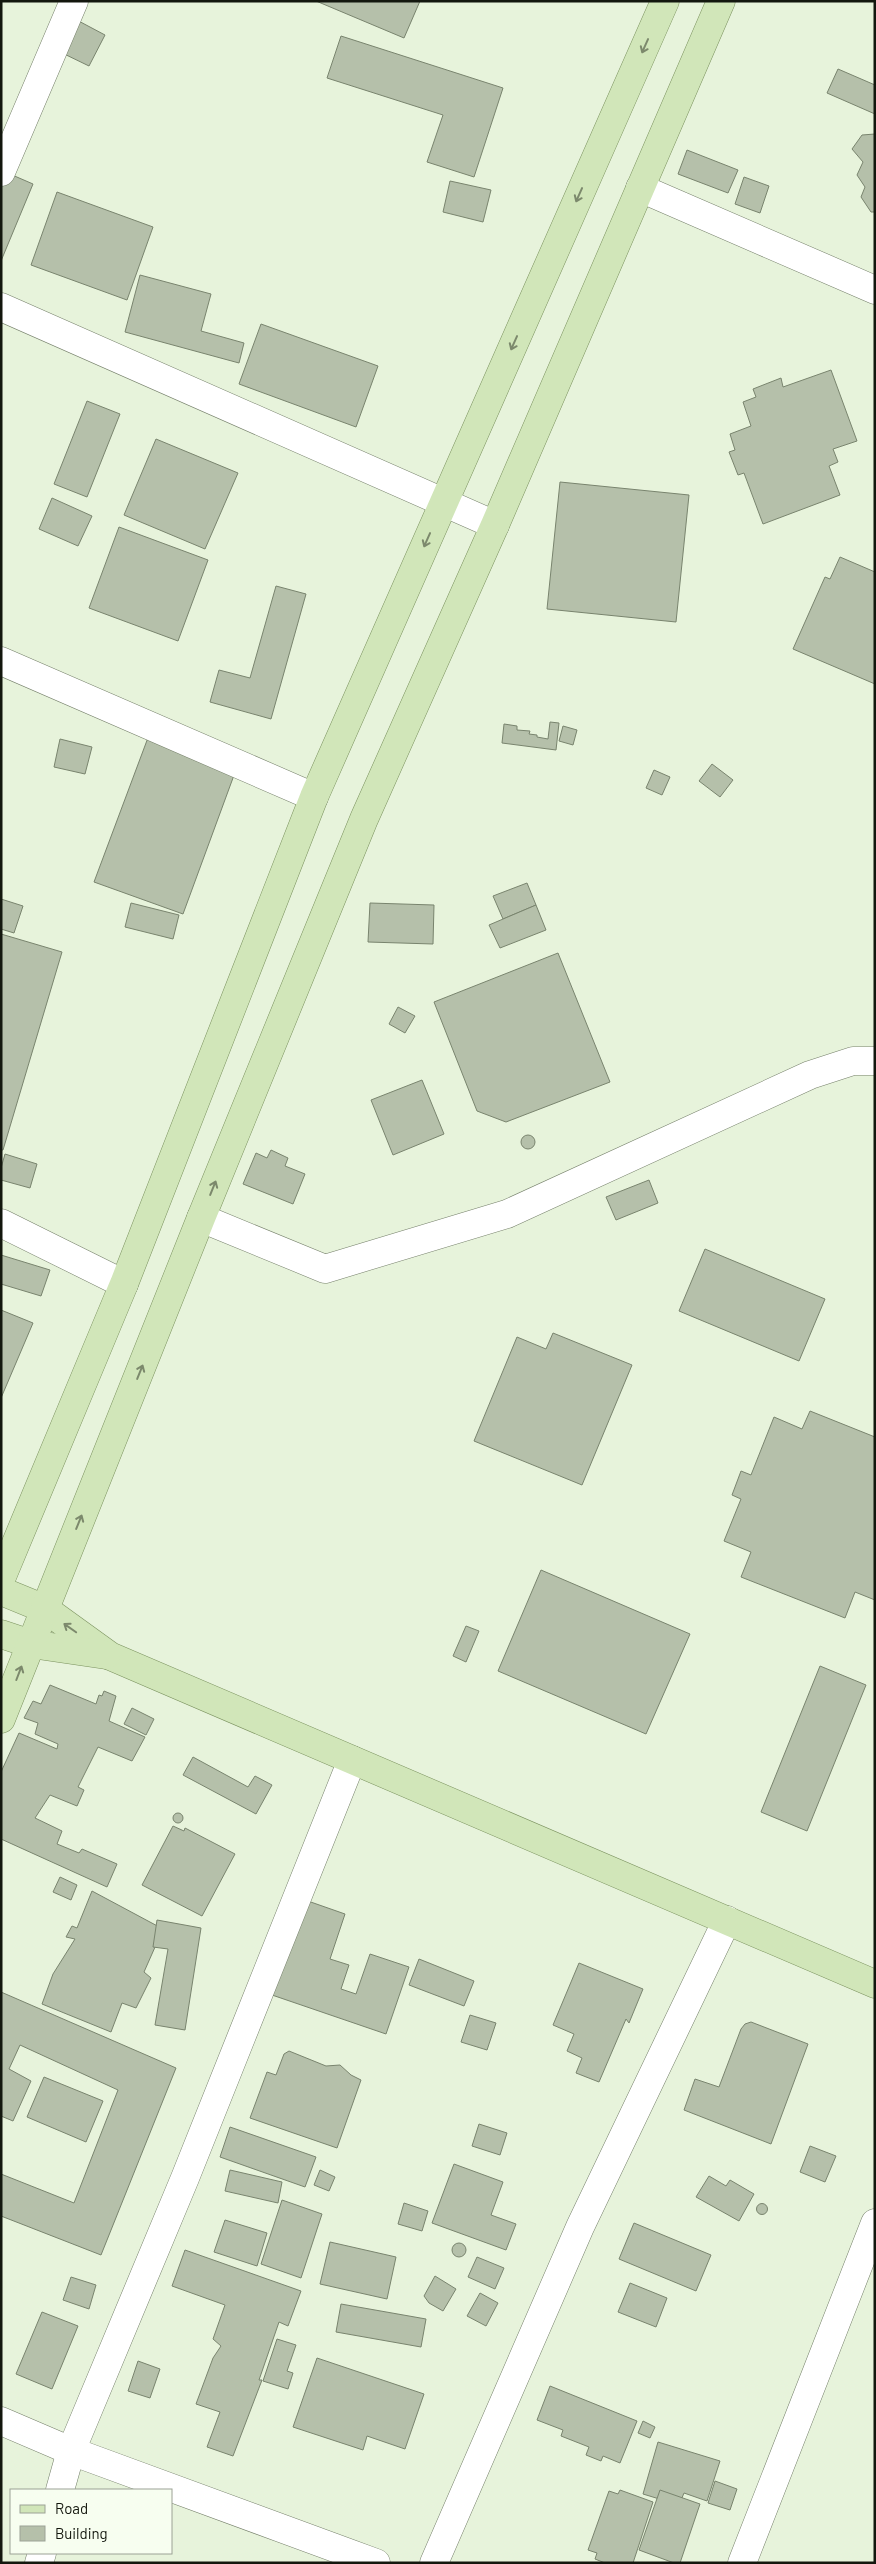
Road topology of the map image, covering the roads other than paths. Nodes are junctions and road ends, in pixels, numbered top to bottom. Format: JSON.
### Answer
{"nodes":[{"id":1,"x":74,"y":1,"type":"edge"},
{"id":2,"x":665,"y":1,"type":"edge"},
{"id":3,"x":722,"y":1,"type":"edge"},
{"id":4,"x":1,"y":172,"type":"edge"},
{"id":5,"x":640,"y":188,"type":"junction"},
{"id":6,"x":875,"y":290,"type":"edge"},
{"id":7,"x":1,"y":307,"type":"edge"},
{"id":8,"x":443,"y":503,"type":"junction"},
{"id":9,"x":495,"y":525,"type":"junction"},
{"id":10,"x":1,"y":661,"type":"edge"},
{"id":11,"x":314,"y":797,"type":"junction"},
{"id":12,"x":875,"y":1061,"type":"edge"},
{"id":13,"x":201,"y":1218,"type":"junction"},
{"id":14,"x":1,"y":1223,"type":"edge"},
{"id":15,"x":124,"y":1284,"type":"junction"},
{"id":16,"x":1,"y":1579,"type":"edge"},
{"id":17,"x":1,"y":1590,"type":"edge"},
{"id":18,"x":45,"y":1609,"type":"junction"},
{"id":19,"x":1,"y":1634,"type":"edge"},
{"id":20,"x":30,"y":1644,"type":"junction"},
{"id":21,"x":110,"y":1656,"type":"junction"},
{"id":22,"x":1,"y":1719,"type":"edge"},
{"id":23,"x":352,"y":1760,"type":"junction"},
{"id":24,"x":727,"y":1920,"type":"junction"},
{"id":25,"x":875,"y":1984,"type":"edge"},
{"id":26,"x":875,"y":2223,"type":"edge"},
{"id":27,"x":1,"y":2421,"type":"edge"},
{"id":28,"x":71,"y":2451,"type":"junction"},
{"id":29,"x":60,"y":2489,"type":"edge"},
{"id":30,"x":376,"y":2563,"type":"edge"},
{"id":31,"x":434,"y":2563,"type":"edge"},
{"id":32,"x":742,"y":2563,"type":"edge"}],
"edges":[{"from":1,"to":4,"type":"street"},
{"from":2,"to":8,"type":"main road","one_way":true},
{"from":3,"to":5,"type":"main road"},
{"from":5,"to":6,"type":"street"},
{"from":5,"to":9,"type":"main road"},
{"from":7,"to":8,"type":"street"},
{"from":8,"to":9,"type":"street"},
{"from":8,"to":11,"type":"main road","one_way":true},
{"from":13,"to":9,"type":"main road","one_way":true},
{"from":10,"to":11,"type":"street"},
{"from":11,"to":15,"type":"main road"},
{"from":12,"to":13,"type":"street"},
{"from":18,"to":13,"type":"main road","one_way":true},
{"from":14,"to":15,"type":"street"},
{"from":15,"to":16,"type":"main road"},
{"from":17,"to":18,"type":"main road"},
{"from":18,"to":20,"type":"main road"},
{"from":21,"to":18,"type":"main road","one_way":true},
{"from":19,"to":20,"type":"main road"},
{"from":20,"to":21,"type":"main road"},
{"from":22,"to":20,"type":"main road","one_way":true},
{"from":21,"to":23,"type":"main road"},
{"from":23,"to":24,"type":"main road"},
{"from":23,"to":28,"type":"street"},
{"from":24,"to":25,"type":"main road"},
{"from":24,"to":31,"type":"street"},
{"from":26,"to":32,"type":"street"},
{"from":27,"to":28,"type":"street"},
{"from":28,"to":29,"type":"street"},
{"from":28,"to":30,"type":"street"}]}
